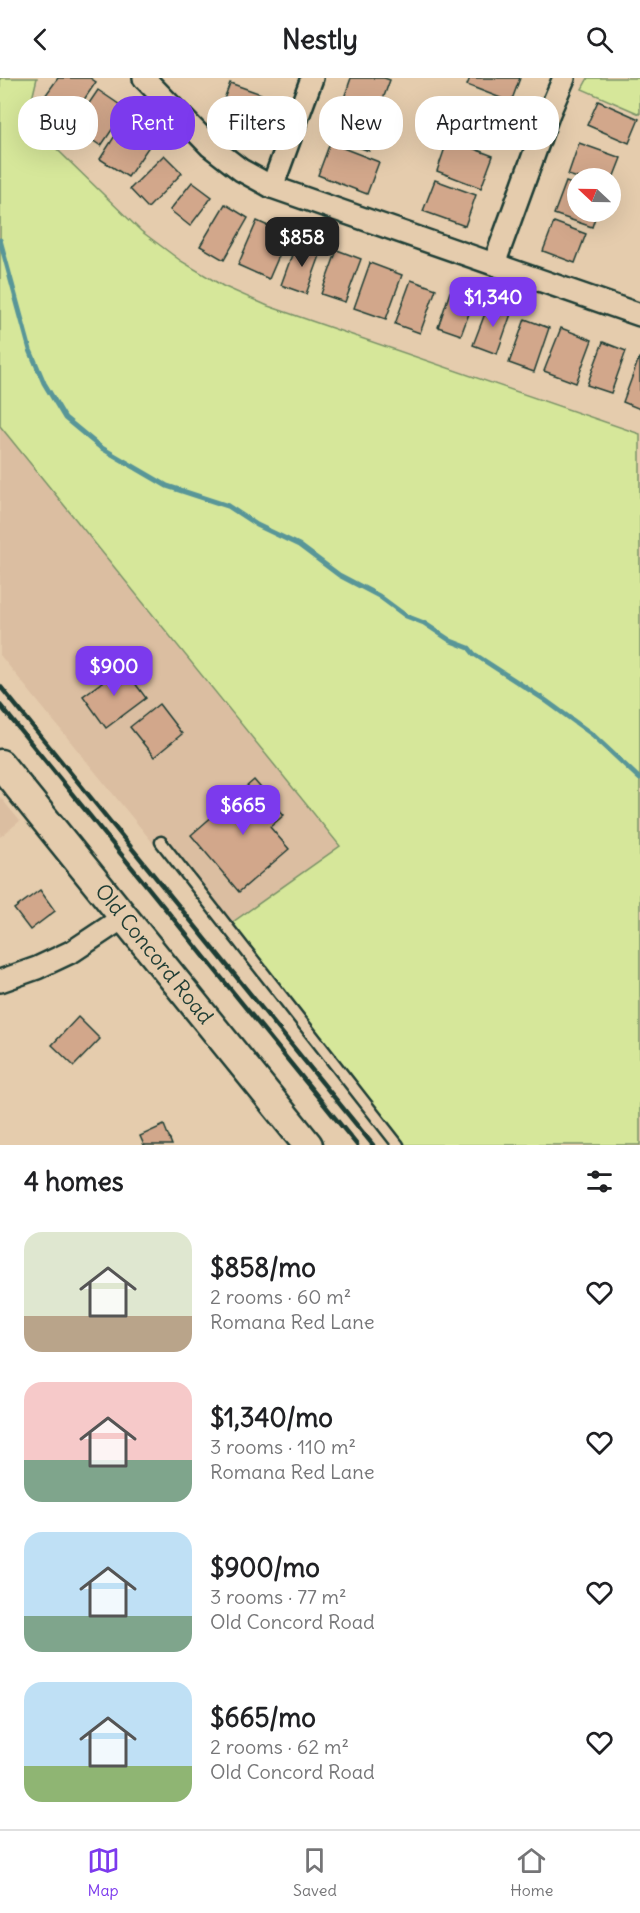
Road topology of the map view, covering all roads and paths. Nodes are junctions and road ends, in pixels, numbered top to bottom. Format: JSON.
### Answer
{"nodes":[{"id":1,"x":144,"y":78,"type":"edge"},
{"id":2,"x":312,"y":78,"type":"edge"},
{"id":3,"x":564,"y":78,"type":"edge"},
{"id":4,"x":272,"y":187,"type":"junction"},
{"id":5,"x":494,"y":264,"type":"junction"},
{"id":6,"x":640,"y":315,"type":"edge"},
{"id":7,"x":4,"y":777,"type":"edge"},
{"id":8,"x":161,"y":842,"type":"dead end"},
{"id":9,"x":124,"y":917,"type":"junction"},
{"id":10,"x":0,"y":981,"type":"edge"},
{"id":11,"x":308,"y":1145,"type":"edge"},
{"id":12,"x":398,"y":1145,"type":"edge"}],
"edges":[{"from":1,"to":4,"type":"street"},
{"from":2,"to":4,"type":"street"},
{"from":3,"to":5,"type":"street"},
{"from":4,"to":5,"type":"street"},
{"from":5,"to":6,"type":"street"},
{"from":7,"to":9,"type":"street","name":"Old Concord Road"},
{"from":8,"to":12,"type":"lane"},
{"from":9,"to":10,"type":"street"},
{"from":9,"to":11,"type":"street","name":"Old Concord Road"}]}
